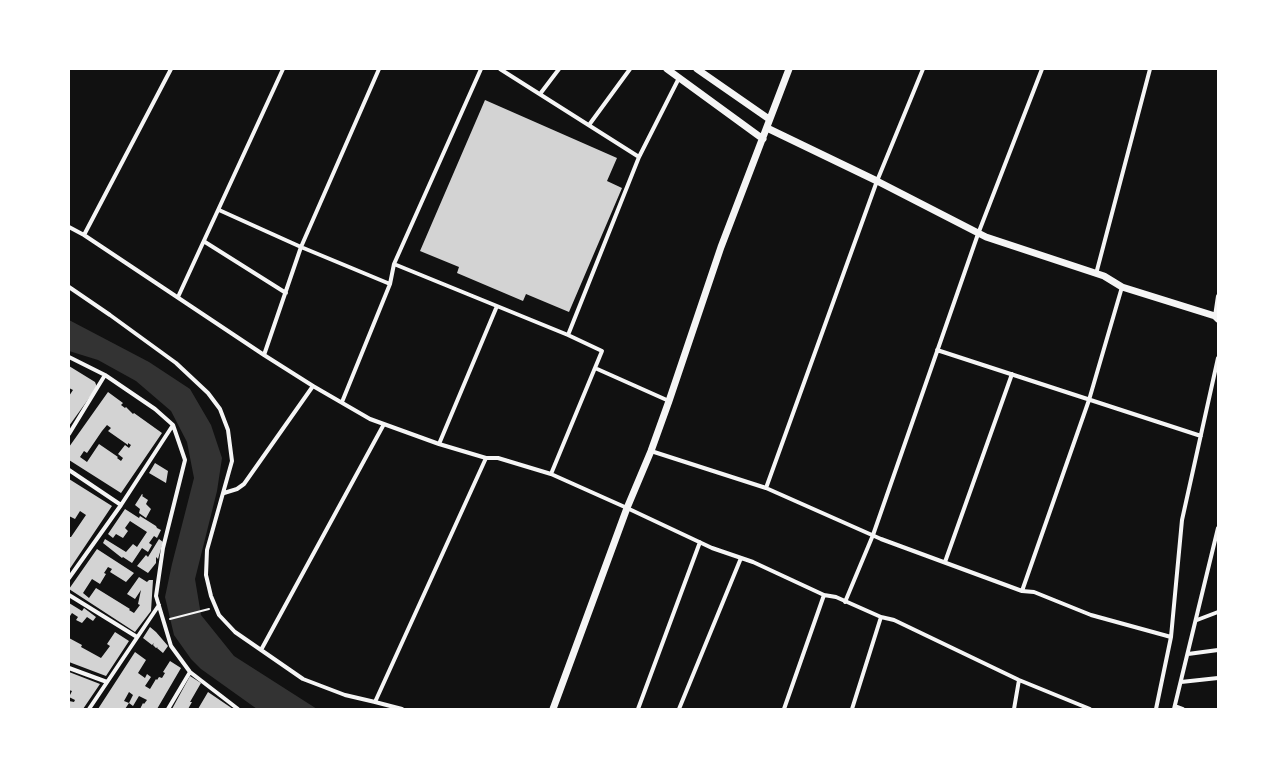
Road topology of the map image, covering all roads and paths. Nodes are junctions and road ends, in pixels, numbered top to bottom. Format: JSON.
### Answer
{"nodes":[{"id":1,"x":171,"y":69,"type":"edge"},
{"id":2,"x":284,"y":69,"type":"edge"},
{"id":3,"x":379,"y":69,"type":"edge"},
{"id":4,"x":481,"y":69,"type":"edge"},
{"id":5,"x":500,"y":69,"type":"edge"},
{"id":6,"x":559,"y":69,"type":"edge"},
{"id":7,"x":630,"y":69,"type":"edge"},
{"id":8,"x":667,"y":69,"type":"edge"},
{"id":9,"x":697,"y":69,"type":"edge"},
{"id":10,"x":789,"y":69,"type":"edge"},
{"id":11,"x":923,"y":69,"type":"edge"},
{"id":12,"x":1042,"y":69,"type":"edge"},
{"id":13,"x":1150,"y":69,"type":"edge"},
{"id":14,"x":679,"y":78,"type":"junction"},
{"id":15,"x":540,"y":94,"type":"junction"},
{"id":16,"x":769,"y":119,"type":"junction"},
{"id":17,"x":589,"y":125,"type":"junction"},
{"id":18,"x":767,"y":128,"type":"junction"},
{"id":19,"x":762,"y":139,"type":"junction"},
{"id":20,"x":639,"y":157,"type":"junction"},
{"id":21,"x":877,"y":181,"type":"junction"},
{"id":22,"x":219,"y":210,"type":"junction"},
{"id":23,"x":69,"y":227,"type":"edge"},
{"id":24,"x":978,"y":234,"type":"junction"},
{"id":25,"x":84,"y":235,"type":"junction"},
{"id":26,"x":205,"y":242,"type":"junction"},
{"id":27,"x":301,"y":246,"type":"junction"},
{"id":28,"x":394,"y":264,"type":"junction"},
{"id":29,"x":1096,"y":274,"type":"junction"},
{"id":30,"x":390,"y":284,"type":"junction"},
{"id":31,"x":1122,"y":286,"type":"junction"},
{"id":32,"x":69,"y":288,"type":"edge"},
{"id":33,"x":286,"y":293,"type":"junction"},
{"id":34,"x":1218,"y":296,"type":"edge"},
{"id":35,"x":178,"y":297,"type":"junction"},
{"id":36,"x":497,"y":306,"type":"junction"},
{"id":37,"x":1216,"y":317,"type":"edge"},
{"id":38,"x":568,"y":335,"type":"junction"},
{"id":39,"x":937,"y":350,"type":"junction"},
{"id":40,"x":264,"y":355,"type":"junction"},
{"id":41,"x":69,"y":357,"type":"edge"},
{"id":42,"x":1218,"y":358,"type":"edge"},
{"id":43,"x":595,"y":368,"type":"junction"},
{"id":44,"x":1012,"y":374,"type":"junction"},
{"id":45,"x":104,"y":375,"type":"junction"},
{"id":46,"x":313,"y":386,"type":"junction"},
{"id":47,"x":1089,"y":400,"type":"junction"},
{"id":48,"x":669,"y":401,"type":"junction"},
{"id":49,"x":342,"y":402,"type":"junction"},
{"id":50,"x":384,"y":424,"type":"junction"},
{"id":51,"x":173,"y":426,"type":"junction"},
{"id":52,"x":69,"y":434,"type":"edge"},
{"id":53,"x":1201,"y":436,"type":"junction"},
{"id":54,"x":439,"y":444,"type":"junction"},
{"id":55,"x":651,"y":451,"type":"junction"},
{"id":56,"x":486,"y":458,"type":"junction"},
{"id":57,"x":69,"y":470,"type":"edge"},
{"id":58,"x":550,"y":474,"type":"junction"},
{"id":59,"x":766,"y":488,"type":"junction"},
{"id":60,"x":224,"y":493,"type":"junction"},
{"id":61,"x":121,"y":505,"type":"junction"},
{"id":62,"x":627,"y":508,"type":"junction"},
{"id":63,"x":1218,"y":528,"type":"edge"},
{"id":64,"x":872,"y":535,"type":"junction"},
{"id":65,"x":700,"y":542,"type":"junction"},
{"id":66,"x":742,"y":558,"type":"junction"},
{"id":67,"x":945,"y":562,"type":"junction"},
{"id":68,"x":69,"y":578,"type":"edge"},
{"id":69,"x":1022,"y":591,"type":"junction"},
{"id":70,"x":69,"y":595,"type":"edge"},
{"id":71,"x":824,"y":595,"type":"junction"},
{"id":72,"x":845,"y":602,"type":"junction"},
{"id":73,"x":159,"y":605,"type":"junction"},
{"id":74,"x":207,"y":610,"type":"dead end"},
{"id":75,"x":1218,"y":612,"type":"edge"},
{"id":76,"x":882,"y":617,"type":"junction"},
{"id":77,"x":169,"y":620,"type":"dead end"},
{"id":78,"x":1197,"y":620,"type":"junction"},
{"id":79,"x":137,"y":637,"type":"junction"},
{"id":80,"x":1171,"y":637,"type":"junction"},
{"id":81,"x":261,"y":650,"type":"junction"},
{"id":82,"x":1218,"y":650,"type":"edge"},
{"id":83,"x":1188,"y":654,"type":"junction"},
{"id":84,"x":69,"y":668,"type":"edge"},
{"id":85,"x":190,"y":672,"type":"junction"},
{"id":86,"x":1218,"y":678,"type":"edge"},
{"id":87,"x":1019,"y":680,"type":"junction"},
{"id":88,"x":107,"y":682,"type":"junction"},
{"id":89,"x":1182,"y":682,"type":"junction"},
{"id":90,"x":375,"y":702,"type":"junction"},
{"id":91,"x":1175,"y":708,"type":"edge"},
{"id":92,"x":89,"y":709,"type":"edge"},
{"id":93,"x":168,"y":709,"type":"edge"},
{"id":94,"x":238,"y":709,"type":"edge"},
{"id":95,"x":402,"y":709,"type":"edge"},
{"id":96,"x":553,"y":709,"type":"edge"},
{"id":97,"x":638,"y":709,"type":"edge"},
{"id":98,"x":679,"y":709,"type":"edge"},
{"id":99,"x":784,"y":709,"type":"edge"},
{"id":100,"x":852,"y":709,"type":"edge"},
{"id":101,"x":1014,"y":709,"type":"edge"},
{"id":102,"x":1090,"y":709,"type":"edge"},
{"id":103,"x":1156,"y":709,"type":"edge"},
{"id":104,"x":1183,"y":709,"type":"edge"}],
"edges":[{"from":1,"to":25,"type":"street"},
{"from":2,"to":22,"type":"street"},
{"from":3,"to":27,"type":"street"},
{"from":4,"to":28,"type":"street"},
{"from":5,"to":15,"type":"street"},
{"from":6,"to":15,"type":"street"},
{"from":7,"to":17,"type":"street"},
{"from":8,"to":14,"type":"main road"},
{"from":9,"to":16,"type":"main road"},
{"from":10,"to":16,"type":"main road"},
{"from":11,"to":21,"type":"street"},
{"from":12,"to":24,"type":"street"},
{"from":13,"to":29,"type":"street"},
{"from":14,"to":19,"type":"main road"},
{"from":14,"to":20,"type":"street"},
{"from":15,"to":17,"type":"street"},
{"from":16,"to":18,"type":"main road"},
{"from":17,"to":20,"type":"street"},
{"from":18,"to":19,"type":"main road"},
{"from":18,"to":21,"type":"main road"},
{"from":19,"to":48,"type":"main road"},
{"from":20,"to":38,"type":"street"},
{"from":21,"to":24,"type":"main road"},
{"from":21,"to":59,"type":"street"},
{"from":22,"to":26,"type":"street"},
{"from":22,"to":27,"type":"street"},
{"from":23,"to":25,"type":"street"},
{"from":24,"to":29,"type":"main road"},
{"from":24,"to":39,"type":"street"},
{"from":25,"to":35,"type":"street"},
{"from":26,"to":33,"type":"street"},
{"from":26,"to":35,"type":"street"},
{"from":27,"to":30,"type":"street"},
{"from":27,"to":33,"type":"street"},
{"from":28,"to":30,"type":"street"},
{"from":28,"to":36,"type":"street"},
{"from":29,"to":31,"type":"main road"},
{"from":30,"to":49,"type":"street"},
{"from":31,"to":37,"type":"main road"},
{"from":31,"to":47,"type":"street"},
{"from":32,"to":60,"type":"street"},
{"from":33,"to":40,"type":"street"},
{"from":34,"to":37,"type":"street"},
{"from":35,"to":40,"type":"street"},
{"from":36,"to":38,"type":"street"},
{"from":36,"to":54,"type":"street"},
{"from":38,"to":43,"type":"street"},
{"from":39,"to":44,"type":"street"},
{"from":39,"to":64,"type":"street"},
{"from":40,"to":46,"type":"street"},
{"from":41,"to":45,"type":"street"},
{"from":42,"to":53,"type":"street"},
{"from":43,"to":48,"type":"street"},
{"from":43,"to":58,"type":"street"},
{"from":44,"to":47,"type":"street"},
{"from":44,"to":67,"type":"street"},
{"from":45,"to":51,"type":"street"},
{"from":45,"to":52,"type":"street"},
{"from":46,"to":49,"type":"street"},
{"from":46,"to":60,"type":"street"},
{"from":47,"to":53,"type":"street"},
{"from":47,"to":69,"type":"street"},
{"from":48,"to":55,"type":"main road"},
{"from":49,"to":50,"type":"street"},
{"from":50,"to":54,"type":"street"},
{"from":50,"to":81,"type":"street"},
{"from":51,"to":61,"type":"street"},
{"from":51,"to":73,"type":"street"},
{"from":53,"to":80,"type":"street"},
{"from":54,"to":56,"type":"street"},
{"from":55,"to":59,"type":"street"},
{"from":55,"to":62,"type":"main road"},
{"from":56,"to":58,"type":"street"},
{"from":56,"to":90,"type":"street"},
{"from":57,"to":61,"type":"street"},
{"from":58,"to":62,"type":"street"},
{"from":59,"to":64,"type":"street"},
{"from":60,"to":81,"type":"street"},
{"from":61,"to":68,"type":"street"},
{"from":62,"to":65,"type":"street"},
{"from":62,"to":96,"type":"main road"},
{"from":63,"to":78,"type":"street"},
{"from":64,"to":67,"type":"street"},
{"from":64,"to":72,"type":"street"},
{"from":65,"to":66,"type":"street"},
{"from":65,"to":97,"type":"street"},
{"from":66,"to":71,"type":"street"},
{"from":66,"to":98,"type":"street"},
{"from":67,"to":69,"type":"street"},
{"from":69,"to":80,"type":"street"},
{"from":70,"to":79,"type":"street"},
{"from":71,"to":72,"type":"street"},
{"from":71,"to":99,"type":"street"},
{"from":72,"to":76,"type":"street"},
{"from":73,"to":79,"type":"street"},
{"from":73,"to":85,"type":"street"},
{"from":74,"to":77,"type":"path"},
{"from":75,"to":78,"type":"street"},
{"from":76,"to":87,"type":"street"},
{"from":76,"to":100,"type":"street"},
{"from":78,"to":83,"type":"street"},
{"from":79,"to":88,"type":"street"},
{"from":80,"to":103,"type":"street"},
{"from":81,"to":90,"type":"street"},
{"from":82,"to":83,"type":"street"},
{"from":83,"to":89,"type":"street"},
{"from":84,"to":88,"type":"street"},
{"from":85,"to":93,"type":"street"},
{"from":85,"to":94,"type":"street"},
{"from":86,"to":89,"type":"street"},
{"from":87,"to":101,"type":"street"},
{"from":87,"to":102,"type":"street"},
{"from":88,"to":92,"type":"street"},
{"from":89,"to":91,"type":"street"},
{"from":90,"to":95,"type":"street"},
{"from":91,"to":104,"type":"street"}]}
